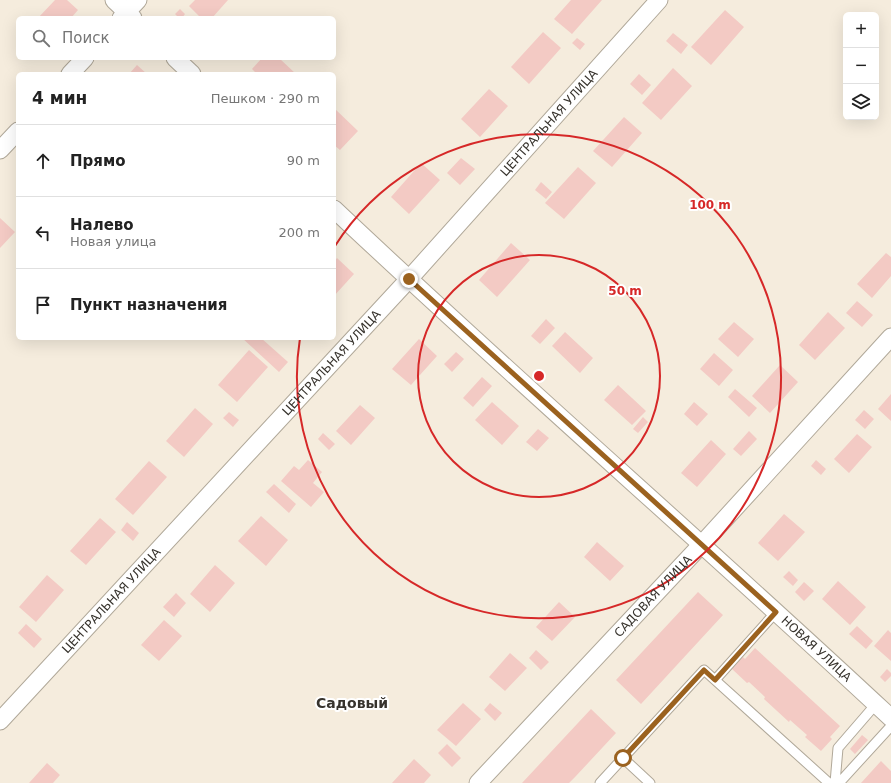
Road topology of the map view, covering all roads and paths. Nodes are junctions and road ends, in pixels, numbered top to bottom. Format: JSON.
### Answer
{"nodes":[{"id":1,"x":114,"y":0,"type":"edge"},
{"id":2,"x":659,"y":0,"type":"edge"},
{"id":3,"x":130,"y":12,"type":"edge"},
{"id":4,"x":83,"y":60,"type":"edge"},
{"id":5,"x":177,"y":60,"type":"edge"},
{"id":6,"x":72,"y":72,"type":"edge"},
{"id":7,"x":190,"y":72,"type":"edge"},
{"id":8,"x":16,"y":133,"type":"edge"},
{"id":9,"x":0,"y":150,"type":"edge"},
{"id":10,"x":336,"y":211,"type":"edge"},
{"id":11,"x":409,"y":279,"type":"junction"},
{"id":12,"x":891,"y":337,"type":"edge"},
{"id":13,"x":702,"y":544,"type":"junction"},
{"id":14,"x":776,"y":612,"type":"junction"},
{"id":15,"x":715,"y":680,"type":"junction"},
{"id":16,"x":876,"y":704,"type":"junction"},
{"id":17,"x":891,"y":718,"type":"edge"},
{"id":18,"x":0,"y":721,"type":"edge"},
{"id":19,"x":891,"y":726,"type":"edge"},
{"id":20,"x":623,"y":758,"type":"junction"},
{"id":21,"x":478,"y":783,"type":"edge"},
{"id":22,"x":600,"y":783,"type":"edge"},
{"id":23,"x":650,"y":783,"type":"edge"},
{"id":24,"x":828,"y":783,"type":"edge"},
{"id":25,"x":835,"y":783,"type":"edge"},
{"id":26,"x":839,"y":783,"type":"edge"}],
"edges":[{"from":1,"to":3,"type":"street"},
{"from":2,"to":11,"type":"street","name":"ЦЕНТРАЛЬНАЯ УЛИЦА"},
{"from":4,"to":6,"type":"street"},
{"from":5,"to":7,"type":"street"},
{"from":8,"to":9,"type":"street"},
{"from":10,"to":11,"type":"street","name":"НОВАЯ УЛИЦА"},
{"from":11,"to":13,"type":"street","name":"НОВАЯ УЛИЦА"},
{"from":11,"to":18,"type":"street","name":"ЦЕНТРАЛЬНАЯ УЛИЦА"},
{"from":12,"to":13,"type":"street","name":"САДОВАЯ УЛИЦА"},
{"from":13,"to":14,"type":"street","name":"НОВАЯ УЛИЦА"},
{"from":13,"to":21,"type":"street","name":"САДОВАЯ УЛИЦА"},
{"from":14,"to":15,"type":"lane"},
{"from":14,"to":16,"type":"street","name":"НОВАЯ УЛИЦА"},
{"from":15,"to":20,"type":"lane"},
{"from":15,"to":24,"type":"lane"},
{"from":16,"to":17,"type":"street","name":"НОВАЯ УЛИЦА"},
{"from":16,"to":25,"type":"lane"},
{"from":19,"to":26,"type":"lane"},
{"from":20,"to":22,"type":"lane"},
{"from":20,"to":23,"type":"lane"}]}
